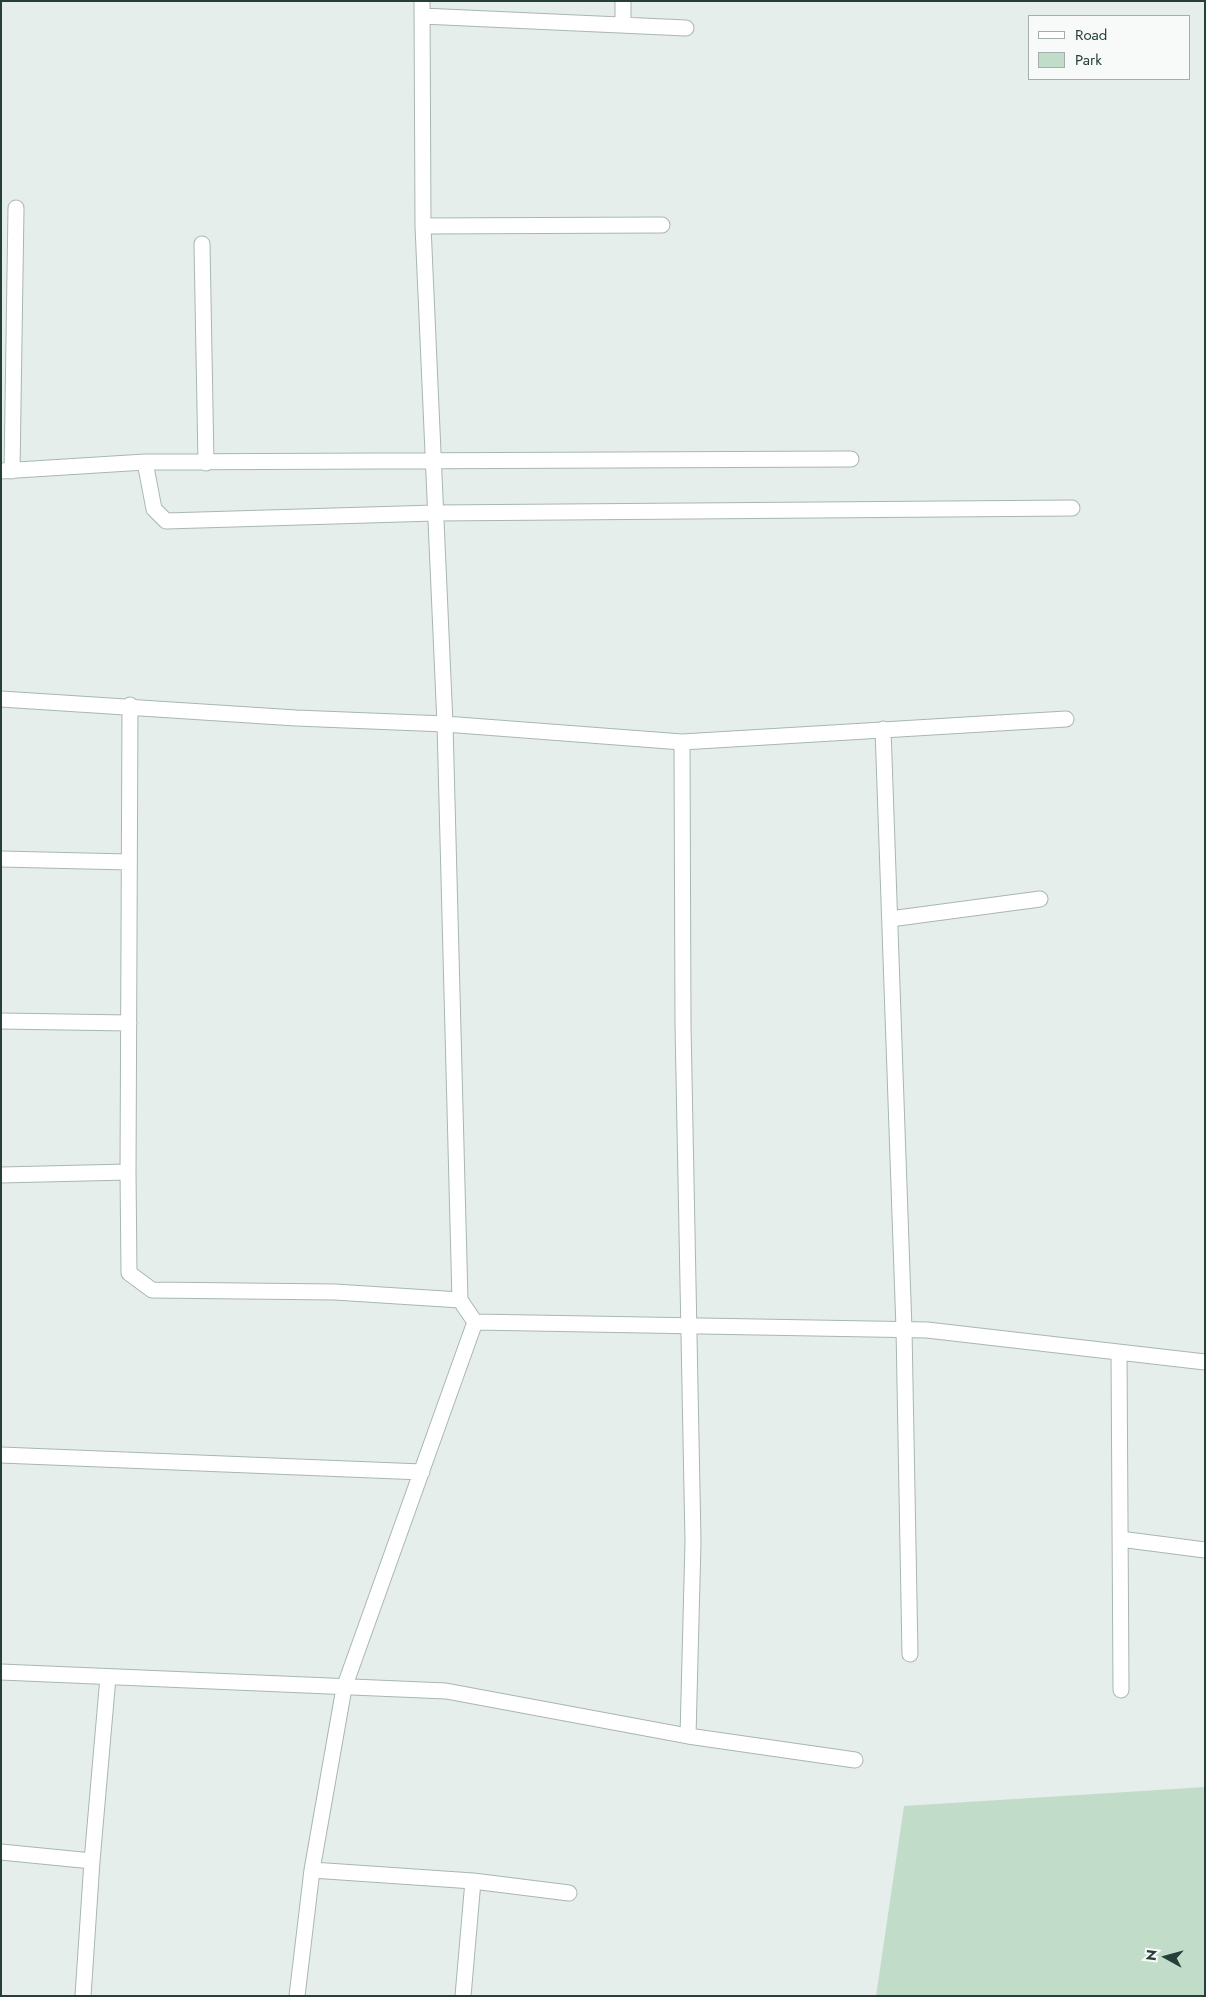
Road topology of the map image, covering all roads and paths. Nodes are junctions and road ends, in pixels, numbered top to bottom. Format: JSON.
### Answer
{"nodes":[{"id":1,"x":623,"y":1,"type":"edge"},
{"id":2,"x":422,"y":8,"type":"edge"},
{"id":3,"x":623,"y":25,"type":"junction"},
{"id":4,"x":686,"y":28,"type":"dead end"},
{"id":5,"x":16,"y":208,"type":"dead end"},
{"id":6,"x":662,"y":225,"type":"dead end"},
{"id":7,"x":423,"y":226,"type":"junction"},
{"id":8,"x":202,"y":244,"type":"dead end"},
{"id":9,"x":851,"y":459,"type":"dead end"},
{"id":10,"x":432,"y":460,"type":"junction"},
{"id":11,"x":145,"y":462,"type":"junction"},
{"id":12,"x":206,"y":463,"type":"junction"},
{"id":13,"x":7,"y":471,"type":"edge"},
{"id":14,"x":1072,"y":508,"type":"dead end"},
{"id":15,"x":435,"y":513,"type":"junction"},
{"id":16,"x":1,"y":698,"type":"edge"},
{"id":17,"x":130,"y":706,"type":"junction"},
{"id":18,"x":1066,"y":719,"type":"dead end"},
{"id":19,"x":445,"y":724,"type":"junction"},
{"id":20,"x":883,"y":729,"type":"junction"},
{"id":21,"x":682,"y":742,"type":"junction"},
{"id":22,"x":1,"y":859,"type":"edge"},
{"id":23,"x":129,"y":862,"type":"junction"},
{"id":24,"x":1040,"y":899,"type":"dead end"},
{"id":25,"x":890,"y":919,"type":"junction"},
{"id":26,"x":1,"y":1021,"type":"edge"},
{"id":27,"x":129,"y":1023,"type":"junction"},
{"id":28,"x":128,"y":1172,"type":"junction"},
{"id":29,"x":1,"y":1175,"type":"edge"},
{"id":30,"x":460,"y":1300,"type":"junction"},
{"id":31,"x":475,"y":1322,"type":"junction"},
{"id":32,"x":688,"y":1325,"type":"junction"},
{"id":33,"x":904,"y":1330,"type":"junction"},
{"id":34,"x":1119,"y":1352,"type":"junction"},
{"id":35,"x":1205,"y":1362,"type":"edge"},
{"id":36,"x":1,"y":1455,"type":"edge"},
{"id":37,"x":422,"y":1472,"type":"junction"},
{"id":38,"x":1120,"y":1539,"type":"junction"},
{"id":39,"x":1205,"y":1550,"type":"edge"},
{"id":40,"x":910,"y":1654,"type":"dead end"},
{"id":41,"x":1,"y":1672,"type":"edge"},
{"id":42,"x":108,"y":1677,"type":"junction"},
{"id":43,"x":344,"y":1688,"type":"junction"},
{"id":44,"x":1121,"y":1690,"type":"dead end"},
{"id":45,"x":688,"y":1736,"type":"junction"},
{"id":46,"x":855,"y":1760,"type":"dead end"},
{"id":47,"x":1,"y":1852,"type":"edge"},
{"id":48,"x":92,"y":1861,"type":"junction"},
{"id":49,"x":312,"y":1870,"type":"junction"},
{"id":50,"x":473,"y":1880,"type":"junction"},
{"id":51,"x":569,"y":1893,"type":"dead end"},
{"id":52,"x":83,"y":1996,"type":"edge"},
{"id":53,"x":297,"y":1996,"type":"edge"},
{"id":54,"x":463,"y":1996,"type":"edge"}],
"edges":[{"from":1,"to":3,"type":"street"},
{"from":2,"to":3,"type":"street"},
{"from":2,"to":7,"type":"street"},
{"from":3,"to":4,"type":"street"},
{"from":5,"to":13,"type":"street"},
{"from":6,"to":7,"type":"street"},
{"from":7,"to":10,"type":"street"},
{"from":8,"to":12,"type":"street"},
{"from":9,"to":10,"type":"street"},
{"from":10,"to":12,"type":"street"},
{"from":10,"to":15,"type":"street"},
{"from":11,"to":12,"type":"street"},
{"from":11,"to":13,"type":"street"},
{"from":11,"to":15,"type":"street"},
{"from":14,"to":15,"type":"street"},
{"from":15,"to":19,"type":"street"},
{"from":16,"to":17,"type":"street"},
{"from":17,"to":19,"type":"street"},
{"from":17,"to":23,"type":"street"},
{"from":18,"to":20,"type":"street"},
{"from":19,"to":21,"type":"street"},
{"from":19,"to":30,"type":"street"},
{"from":20,"to":21,"type":"street"},
{"from":20,"to":25,"type":"street"},
{"from":21,"to":32,"type":"street"},
{"from":22,"to":23,"type":"street"},
{"from":23,"to":27,"type":"street"},
{"from":24,"to":25,"type":"street"},
{"from":25,"to":33,"type":"street"},
{"from":26,"to":27,"type":"street"},
{"from":27,"to":28,"type":"street"},
{"from":28,"to":29,"type":"street"},
{"from":28,"to":30,"type":"street"},
{"from":30,"to":31,"type":"street"},
{"from":31,"to":32,"type":"street"},
{"from":31,"to":37,"type":"street"},
{"from":32,"to":33,"type":"street"},
{"from":32,"to":45,"type":"street"},
{"from":33,"to":34,"type":"street"},
{"from":33,"to":40,"type":"street"},
{"from":34,"to":35,"type":"street"},
{"from":34,"to":38,"type":"street"},
{"from":36,"to":37,"type":"street"},
{"from":37,"to":43,"type":"street"},
{"from":38,"to":39,"type":"street"},
{"from":38,"to":44,"type":"street"},
{"from":41,"to":42,"type":"street"},
{"from":42,"to":43,"type":"street"},
{"from":42,"to":48,"type":"street"},
{"from":43,"to":45,"type":"street"},
{"from":43,"to":49,"type":"street"},
{"from":45,"to":46,"type":"street"},
{"from":47,"to":48,"type":"street"},
{"from":48,"to":52,"type":"street"},
{"from":49,"to":50,"type":"street"},
{"from":49,"to":53,"type":"street"},
{"from":50,"to":51,"type":"street"},
{"from":50,"to":54,"type":"street"}]}
